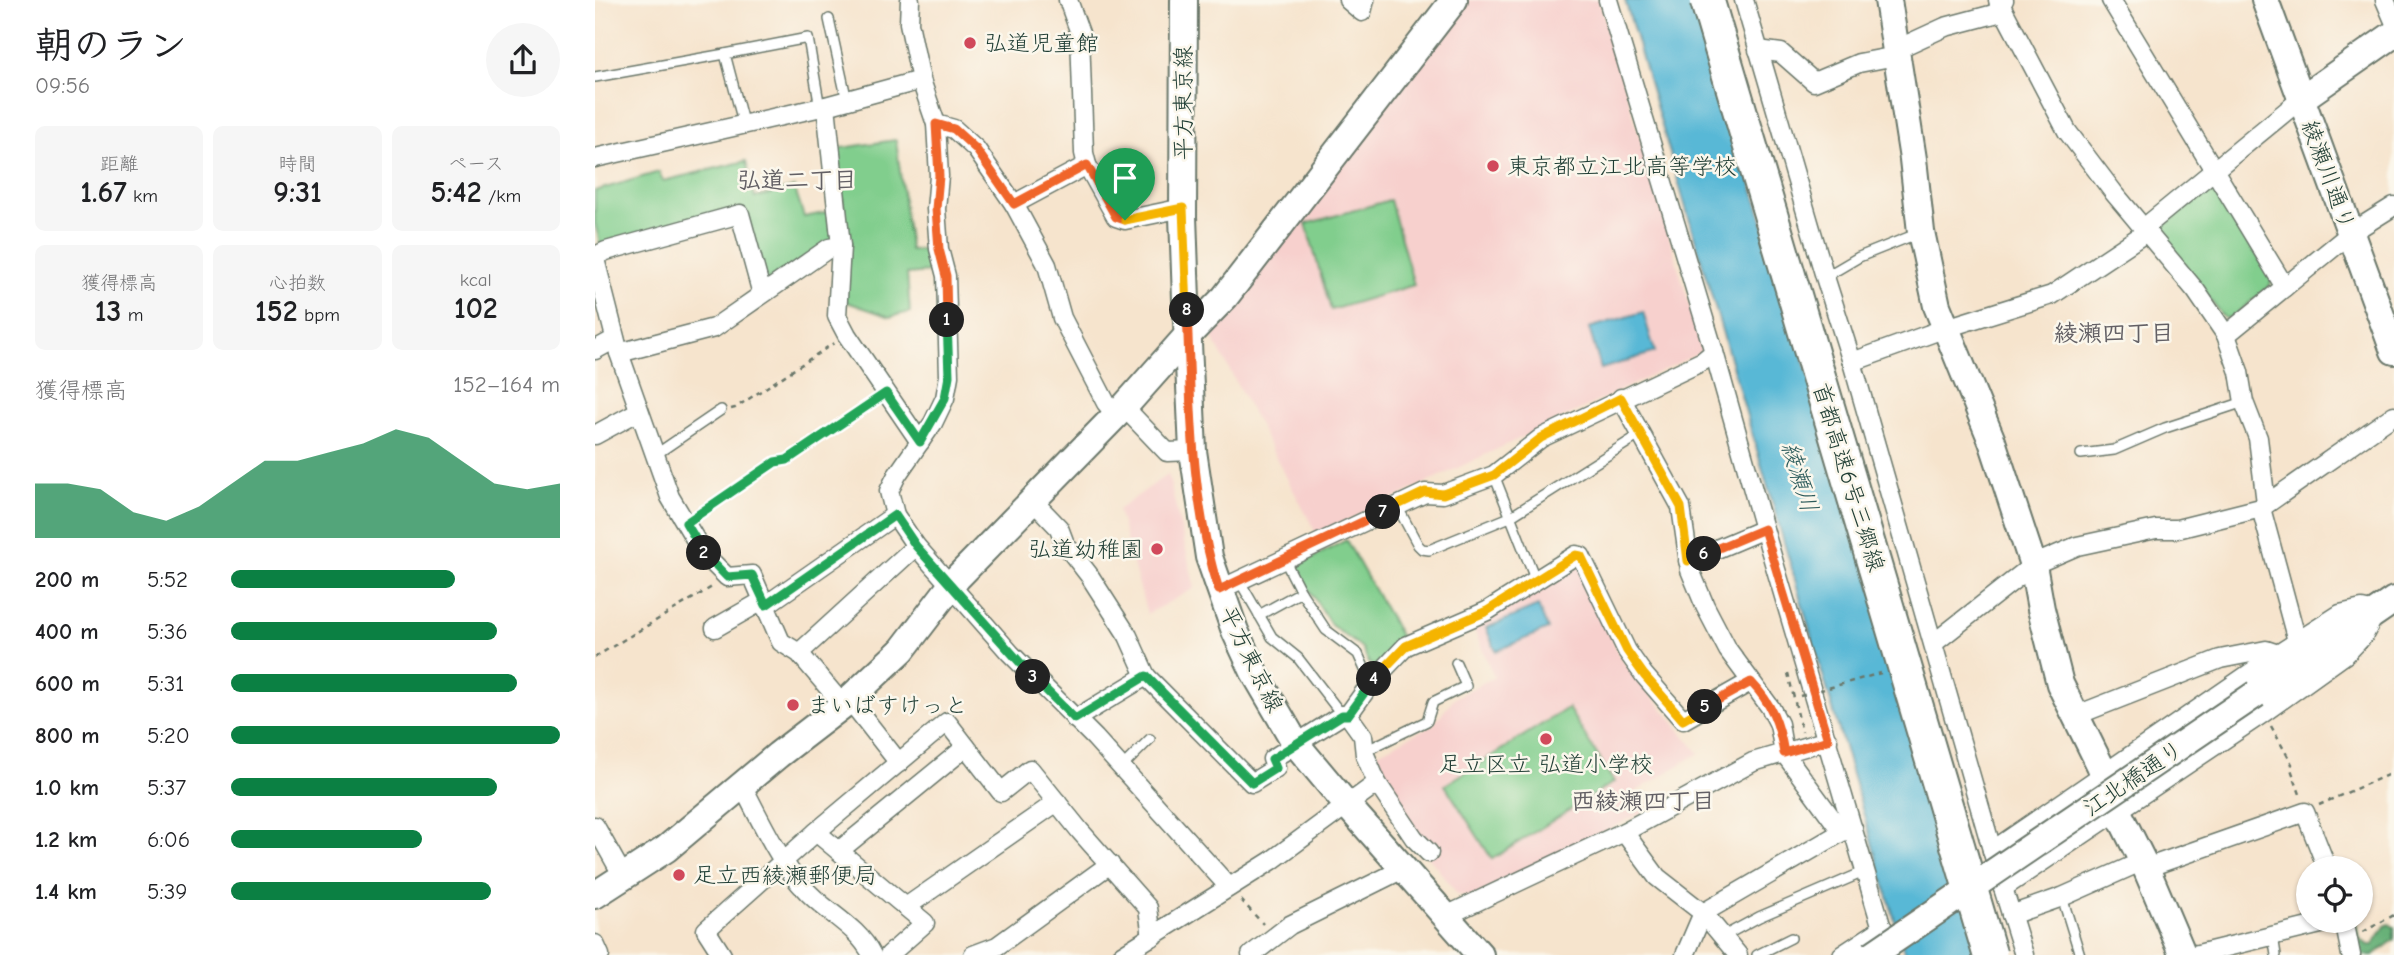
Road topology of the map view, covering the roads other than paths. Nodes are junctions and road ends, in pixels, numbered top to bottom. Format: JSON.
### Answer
{"nodes":[{"id":1,"x":910,"y":0,"type":"edge"},
{"id":2,"x":1068,"y":0,"type":"edge"},
{"id":3,"x":1184,"y":0,"type":"edge"},
{"id":4,"x":1348,"y":0,"type":"edge"},
{"id":5,"x":1365,"y":0,"type":"edge"},
{"id":6,"x":1608,"y":0,"type":"edge"},
{"id":7,"x":1707,"y":0,"type":"edge"},
{"id":8,"x":1730,"y":0,"type":"edge"},
{"id":9,"x":1744,"y":0,"type":"edge"},
{"id":10,"x":1888,"y":0,"type":"edge"},
{"id":11,"x":2111,"y":0,"type":"edge"},
{"id":12,"x":2265,"y":0,"type":"edge"},
{"id":13,"x":2385,"y":0,"type":"edge"},
{"id":14,"x":2001,"y":1,"type":"edge"},
{"id":15,"x":1445,"y":3,"type":"edge"},
{"id":16,"x":829,"y":19,"type":"dead end"},
{"id":17,"x":2394,"y":21,"type":"edge"},
{"id":18,"x":2394,"y":34,"type":"edge"},
{"id":19,"x":1758,"y":50,"type":"junction"},
{"id":20,"x":1895,"y":53,"type":"junction"},
{"id":21,"x":725,"y":54,"type":"junction"},
{"id":22,"x":595,"y":77,"type":"edge"},
{"id":23,"x":921,"y":80,"type":"junction"},
{"id":24,"x":2301,"y":99,"type":"junction"},
{"id":25,"x":846,"y":101,"type":"junction"},
{"id":26,"x":823,"y":107,"type":"junction"},
{"id":27,"x":936,"y":124,"type":"junction"},
{"id":28,"x":744,"y":125,"type":"junction"},
{"id":29,"x":595,"y":158,"type":"edge"},
{"id":30,"x":1087,"y":165,"type":"junction"},
{"id":31,"x":2216,"y":170,"type":"junction"},
{"id":32,"x":1014,"y":204,"type":"junction"},
{"id":33,"x":2394,"y":206,"type":"edge"},
{"id":34,"x":1183,"y":208,"type":"junction"},
{"id":35,"x":2146,"y":229,"type":"junction"},
{"id":36,"x":1921,"y":232,"type":"junction"},
{"id":37,"x":2351,"y":233,"type":"junction"},
{"id":38,"x":841,"y":246,"type":"junction"},
{"id":39,"x":595,"y":257,"type":"edge"},
{"id":40,"x":1825,"y":277,"type":"junction"},
{"id":41,"x":2285,"y":287,"type":"junction"},
{"id":42,"x":762,"y":294,"type":"junction"},
{"id":43,"x":1946,"y":328,"type":"junction"},
{"id":44,"x":1188,"y":335,"type":"junction"},
{"id":45,"x":2226,"y":335,"type":"junction"},
{"id":46,"x":617,"y":346,"type":"junction"},
{"id":47,"x":595,"y":350,"type":"edge"},
{"id":48,"x":2394,"y":351,"type":"edge"},
{"id":49,"x":1714,"y":352,"type":"junction"},
{"id":50,"x":1852,"y":362,"type":"junction"},
{"id":51,"x":1621,"y":398,"type":"junction"},
{"id":52,"x":2244,"y":402,"type":"junction"},
{"id":53,"x":721,"y":410,"type":"road end"},
{"id":54,"x":639,"y":411,"type":"junction"},
{"id":55,"x":1120,"y":411,"type":"junction"},
{"id":56,"x":2394,"y":415,"type":"edge"},
{"id":57,"x":1641,"y":434,"type":"junction"},
{"id":58,"x":595,"y":435,"type":"edge"},
{"id":59,"x":920,"y":442,"type":"junction"},
{"id":60,"x":1193,"y":451,"type":"junction"},
{"id":61,"x":2081,"y":454,"type":"dead end"},
{"id":62,"x":655,"y":455,"type":"junction"},
{"id":63,"x":1494,"y":475,"type":"junction"},
{"id":64,"x":1033,"y":501,"type":"junction"},
{"id":65,"x":2264,"y":505,"type":"junction"},
{"id":66,"x":1397,"y":506,"type":"junction"},
{"id":67,"x":895,"y":515,"type":"junction"},
{"id":68,"x":1510,"y":517,"type":"junction"},
{"id":69,"x":1764,"y":529,"type":"junction"},
{"id":70,"x":916,"y":546,"type":"junction"},
{"id":71,"x":1284,"y":559,"type":"junction"},
{"id":72,"x":1688,"y":561,"type":"junction"},
{"id":73,"x":2033,"y":565,"type":"junction"},
{"id":74,"x":1536,"y":581,"type":"junction"},
{"id":75,"x":1229,"y":585,"type":"junction"},
{"id":76,"x":951,"y":587,"type":"junction"},
{"id":77,"x":1301,"y":592,"type":"junction"},
{"id":78,"x":765,"y":603,"type":"junction"},
{"id":79,"x":2385,"y":606,"type":"edge"},
{"id":80,"x":1259,"y":615,"type":"junction"},
{"id":81,"x":715,"y":628,"type":"dead end"},
{"id":82,"x":2297,"y":641,"type":"junction"},
{"id":83,"x":1934,"y":643,"type":"junction"},
{"id":84,"x":799,"y":653,"type":"junction"},
{"id":85,"x":2278,"y":654,"type":"junction"},
{"id":86,"x":1456,"y":663,"type":"dead end"},
{"id":87,"x":1146,"y":676,"type":"junction"},
{"id":88,"x":1751,"y":682,"type":"junction"},
{"id":89,"x":1371,"y":683,"type":"junction"},
{"id":90,"x":846,"y":702,"type":"junction"},
{"id":91,"x":1345,"y":715,"type":"junction"},
{"id":92,"x":2077,"y":715,"type":"junction"},
{"id":93,"x":1075,"y":719,"type":"junction"},
{"id":94,"x":1150,"y":739,"type":"dead end"},
{"id":95,"x":1828,"y":740,"type":"junction"},
{"id":96,"x":1296,"y":744,"type":"junction"},
{"id":97,"x":967,"y":747,"type":"junction"},
{"id":98,"x":1365,"y":751,"type":"junction"},
{"id":99,"x":1784,"y":753,"type":"junction"},
{"id":100,"x":899,"y":763,"type":"junction"},
{"id":101,"x":1122,"y":767,"type":"junction"},
{"id":102,"x":2103,"y":774,"type":"junction"},
{"id":103,"x":1377,"y":783,"type":"junction"},
{"id":104,"x":742,"y":785,"type":"junction"},
{"id":105,"x":1056,"y":802,"type":"junction"},
{"id":106,"x":1347,"y":805,"type":"junction"},
{"id":107,"x":2118,"y":811,"type":"junction"},
{"id":108,"x":595,"y":827,"type":"edge"},
{"id":109,"x":1847,"y":831,"type":"junction"},
{"id":110,"x":816,"y":832,"type":"junction"},
{"id":111,"x":1624,"y":832,"type":"junction"},
{"id":112,"x":840,"y":850,"type":"junction"},
{"id":113,"x":1992,"y":850,"type":"junction"},
{"id":114,"x":1429,"y":852,"type":"dead end"},
{"id":115,"x":2322,"y":856,"type":"edge"},
{"id":116,"x":784,"y":860,"type":"junction"},
{"id":117,"x":1109,"y":864,"type":"junction"},
{"id":118,"x":2144,"y":864,"type":"junction"},
{"id":119,"x":1403,"y":869,"type":"junction"},
{"id":120,"x":1866,"y":871,"type":"junction"},
{"id":121,"x":623,"y":876,"type":"junction"},
{"id":122,"x":1229,"y":887,"type":"junction"},
{"id":123,"x":2003,"y":888,"type":"junction"},
{"id":124,"x":595,"y":895,"type":"edge"},
{"id":125,"x":2062,"y":897,"type":"junction"},
{"id":126,"x":906,"y":907,"type":"junction"},
{"id":127,"x":1703,"y":913,"type":"junction"},
{"id":128,"x":2011,"y":915,"type":"junction"},
{"id":129,"x":1446,"y":916,"type":"junction"},
{"id":130,"x":1883,"y":928,"type":"junction"},
{"id":131,"x":2296,"y":930,"type":"edge"},
{"id":132,"x":2273,"y":936,"type":"junction"},
{"id":133,"x":1151,"y":937,"type":"junction"},
{"id":134,"x":1721,"y":937,"type":"junction"},
{"id":135,"x":1791,"y":938,"type":"dead end"},
{"id":136,"x":595,"y":944,"type":"edge"},
{"id":137,"x":1855,"y":953,"type":"edge"},
{"id":138,"x":1476,"y":954,"type":"edge"},
{"id":139,"x":600,"y":955,"type":"edge"},
{"id":140,"x":722,"y":955,"type":"edge"},
{"id":141,"x":871,"y":955,"type":"edge"},
{"id":142,"x":889,"y":955,"type":"edge"},
{"id":143,"x":973,"y":955,"type":"edge"},
{"id":144,"x":1122,"y":955,"type":"edge"},
{"id":145,"x":1251,"y":955,"type":"edge"},
{"id":146,"x":1685,"y":955,"type":"edge"},
{"id":147,"x":1738,"y":955,"type":"edge"},
{"id":148,"x":1758,"y":955,"type":"edge"},
{"id":149,"x":1889,"y":955,"type":"edge"},
{"id":150,"x":1990,"y":955,"type":"edge"},
{"id":151,"x":2012,"y":955,"type":"edge"},
{"id":152,"x":2024,"y":955,"type":"edge"},
{"id":153,"x":2080,"y":955,"type":"edge"},
{"id":154,"x":2183,"y":955,"type":"edge"},
{"id":155,"x":2194,"y":955,"type":"edge"},
{"id":156,"x":2276,"y":955,"type":"edge"}],
"edges":[{"from":1,"to":23,"type":"street"},
{"from":2,"to":30,"type":"street"},
{"from":3,"to":34,"type":"street","name":"平方東京線"},
{"from":4,"to":5,"type":"street"},
{"from":6,"to":49,"type":"street"},
{"from":7,"to":150,"type":"highway","name":"首都高速6号三郷線","bridge":true},
{"from":8,"to":151,"type":"highway","name":"首都高速6号三郷線"},
{"from":9,"to":19,"type":"street"},
{"from":10,"to":20,"type":"street"},
{"from":11,"to":31,"type":"street"},
{"from":12,"to":24,"type":"street","name":"綾瀬川通り"},
{"from":13,"to":17,"type":"street"},
{"from":14,"to":20,"type":"street"},
{"from":14,"to":35,"type":"street"},
{"from":15,"to":44,"type":"street"},
{"from":16,"to":25,"type":"lane"},
{"from":18,"to":24,"type":"street"},
{"from":19,"to":20,"type":"street"},
{"from":19,"to":40,"type":"street"},
{"from":20,"to":36,"type":"street"},
{"from":21,"to":22,"type":"lane"},
{"from":21,"to":26,"type":"lane"},
{"from":21,"to":28,"type":"lane"},
{"from":23,"to":25,"type":"street"},
{"from":23,"to":27,"type":"street"},
{"from":24,"to":31,"type":"street"},
{"from":24,"to":37,"type":"street","name":"綾瀬川通り"},
{"from":25,"to":26,"type":"street"},
{"from":26,"to":28,"type":"street"},
{"from":26,"to":38,"type":"street"},
{"from":27,"to":32,"type":"street"},
{"from":27,"to":59,"type":"street"},
{"from":28,"to":29,"type":"street"},
{"from":30,"to":32,"type":"street"},
{"from":30,"to":34,"type":"street"},
{"from":31,"to":35,"type":"street"},
{"from":31,"to":41,"type":"street"},
{"from":32,"to":55,"type":"street"},
{"from":33,"to":37,"type":"street"},
{"from":34,"to":44,"type":"street","name":"平方東京線"},
{"from":35,"to":43,"type":"street"},
{"from":35,"to":45,"type":"street"},
{"from":36,"to":40,"type":"lane"},
{"from":36,"to":43,"type":"street"},
{"from":37,"to":41,"type":"street"},
{"from":37,"to":48,"type":"street","name":"綾瀬川通り"},
{"from":38,"to":42,"type":"street"},
{"from":38,"to":59,"type":"street"},
{"from":39,"to":42,"type":"street"},
{"from":39,"to":46,"type":"street"},
{"from":40,"to":50,"type":"street"},
{"from":41,"to":45,"type":"street"},
{"from":42,"to":46,"type":"street"},
{"from":43,"to":50,"type":"street"},
{"from":43,"to":73,"type":"street"},
{"from":44,"to":55,"type":"street"},
{"from":44,"to":60,"type":"street","name":"平方東京線"},
{"from":45,"to":52,"type":"street"},
{"from":46,"to":47,"type":"street"},
{"from":46,"to":54,"type":"street"},
{"from":49,"to":51,"type":"street"},
{"from":49,"to":69,"type":"street"},
{"from":50,"to":83,"type":"street"},
{"from":51,"to":57,"type":"street"},
{"from":51,"to":63,"type":"street"},
{"from":52,"to":61,"type":"lane"},
{"from":52,"to":65,"type":"street"},
{"from":53,"to":62,"type":"lane"},
{"from":54,"to":58,"type":"street"},
{"from":54,"to":62,"type":"street"},
{"from":55,"to":60,"type":"street"},
{"from":55,"to":64,"type":"street"},
{"from":56,"to":65,"type":"street"},
{"from":57,"to":68,"type":"lane"},
{"from":57,"to":72,"type":"street"},
{"from":59,"to":67,"type":"street"},
{"from":60,"to":75,"type":"street","name":"平方東京線"},
{"from":62,"to":78,"type":"street"},
{"from":63,"to":66,"type":"street"},
{"from":63,"to":68,"type":"lane"},
{"from":64,"to":76,"type":"street"},
{"from":64,"to":87,"type":"street"},
{"from":65,"to":73,"type":"street"},
{"from":65,"to":82,"type":"street"},
{"from":66,"to":68,"type":"lane"},
{"from":66,"to":71,"type":"street"},
{"from":67,"to":70,"type":"street"},
{"from":67,"to":78,"type":"street"},
{"from":68,"to":74,"type":"lane"},
{"from":69,"to":72,"type":"street"},
{"from":69,"to":95,"type":"street"},
{"from":70,"to":76,"type":"street"},
{"from":70,"to":84,"type":"street"},
{"from":71,"to":75,"type":"street"},
{"from":71,"to":77,"type":"lane"},
{"from":72,"to":88,"type":"street"},
{"from":73,"to":83,"type":"street"},
{"from":73,"to":92,"type":"street"},
{"from":74,"to":88,"type":"street"},
{"from":74,"to":89,"type":"street"},
{"from":75,"to":80,"type":"lane"},
{"from":75,"to":96,"type":"street","name":"平方東京線"},
{"from":76,"to":90,"type":"street"},
{"from":76,"to":93,"type":"street"},
{"from":77,"to":80,"type":"lane"},
{"from":77,"to":89,"type":"lane"},
{"from":78,"to":81,"type":"street"},
{"from":78,"to":84,"type":"street"},
{"from":79,"to":82,"type":"street"},
{"from":79,"to":107,"type":"street"},
{"from":79,"to":137,"type":"street","name":"江北橋通り","bridge":true},
{"from":80,"to":91,"type":"lane"},
{"from":82,"to":85,"type":"street"},
{"from":83,"to":113,"type":"street"},
{"from":84,"to":90,"type":"street"},
{"from":85,"to":92,"type":"street"},
{"from":85,"to":102,"type":"street"},
{"from":86,"to":98,"type":"lane"},
{"from":87,"to":93,"type":"street"},
{"from":87,"to":96,"type":"street"},
{"from":88,"to":99,"type":"street"},
{"from":89,"to":91,"type":"street"},
{"from":90,"to":100,"type":"street"},
{"from":90,"to":104,"type":"street"},
{"from":91,"to":96,"type":"street"},
{"from":91,"to":98,"type":"street"},
{"from":92,"to":102,"type":"street"},
{"from":93,"to":101,"type":"street"},
{"from":94,"to":101,"type":"lane"},
{"from":95,"to":99,"type":"street"},
{"from":95,"to":109,"type":"street"},
{"from":96,"to":106,"type":"street","name":"平方東京線"},
{"from":97,"to":100,"type":"street"},
{"from":97,"to":105,"type":"street"},
{"from":97,"to":112,"type":"street"},
{"from":98,"to":103,"type":"street"},
{"from":99,"to":109,"type":"street"},
{"from":99,"to":111,"type":"street"},
{"from":100,"to":110,"type":"street"},
{"from":101,"to":122,"type":"street"},
{"from":102,"to":107,"type":"street"},
{"from":102,"to":113,"type":"street"},
{"from":103,"to":106,"type":"street"},
{"from":103,"to":114,"type":"street"},
{"from":104,"to":116,"type":"street"},
{"from":104,"to":121,"type":"street"},
{"from":105,"to":117,"type":"street"},
{"from":105,"to":126,"type":"street"},
{"from":106,"to":119,"type":"street","name":"平方東京線"},
{"from":106,"to":122,"type":"street"},
{"from":107,"to":118,"type":"street"},
{"from":107,"to":123,"type":"street"},
{"from":108,"to":121,"type":"street"},
{"from":109,"to":120,"type":"street"},
{"from":109,"to":127,"type":"street"},
{"from":110,"to":112,"type":"street"},
{"from":110,"to":116,"type":"street"},
{"from":111,"to":127,"type":"street"},
{"from":111,"to":129,"type":"street"},
{"from":112,"to":126,"type":"street"},
{"from":113,"to":123,"type":"street"},
{"from":115,"to":118,"type":"street"},
{"from":116,"to":140,"type":"street"},
{"from":116,"to":141,"type":"street"},
{"from":117,"to":133,"type":"street"},
{"from":117,"to":143,"type":"street"},
{"from":118,"to":125,"type":"street"},
{"from":118,"to":154,"type":"street"},
{"from":119,"to":129,"type":"street","name":"平方東京線"},
{"from":119,"to":145,"type":"street"},
{"from":120,"to":130,"type":"street"},
{"from":120,"to":134,"type":"lane"},
{"from":121,"to":124,"type":"street"},
{"from":122,"to":133,"type":"street"},
{"from":123,"to":128,"type":"street"},
{"from":125,"to":128,"type":"street"},
{"from":125,"to":153,"type":"lane"},
{"from":126,"to":142,"type":"street"},
{"from":127,"to":134,"type":"street"},
{"from":127,"to":146,"type":"street"},
{"from":128,"to":152,"type":"street"},
{"from":129,"to":138,"type":"street","name":"平方東京線"},
{"from":130,"to":137,"type":"street"},
{"from":130,"to":149,"type":"street"},
{"from":131,"to":132,"type":"street"},
{"from":132,"to":155,"type":"street"},
{"from":132,"to":156,"type":"lane"},
{"from":133,"to":144,"type":"street"},
{"from":134,"to":147,"type":"street"},
{"from":135,"to":148,"type":"lane"},
{"from":136,"to":139,"type":"street"}]}
